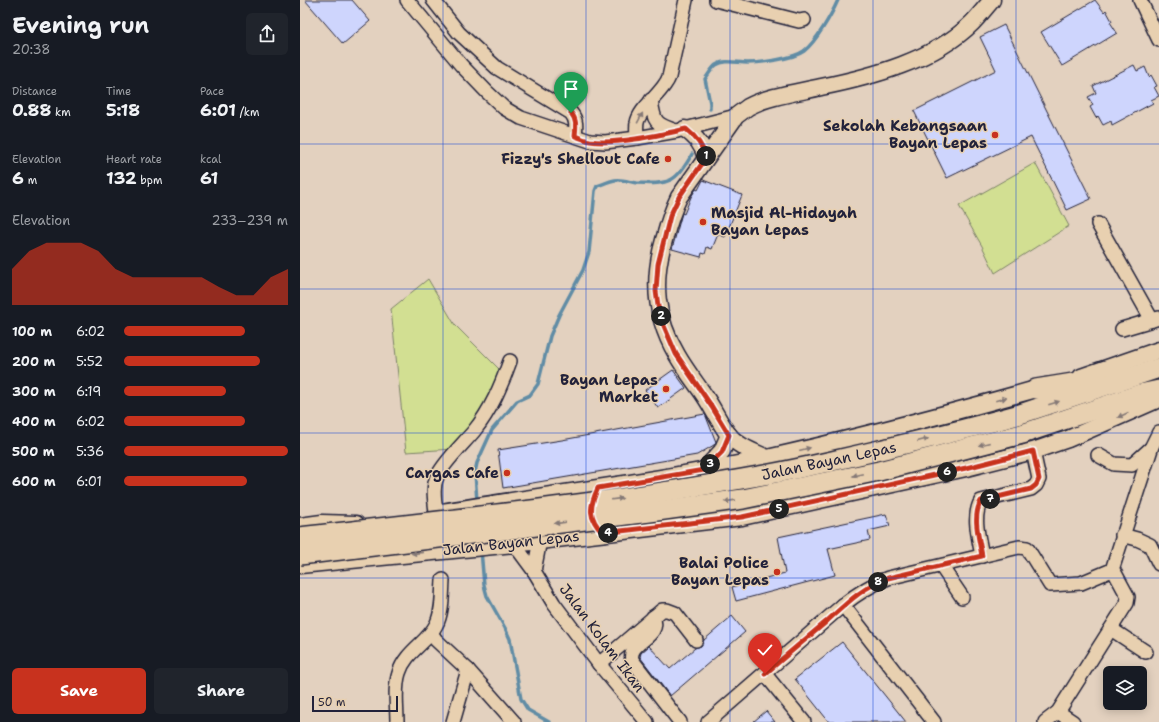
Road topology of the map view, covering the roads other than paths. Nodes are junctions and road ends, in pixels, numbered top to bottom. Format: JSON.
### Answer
{"nodes":[{"id":1,"x":407,"y":0,"type":"edge"},
{"id":2,"x":432,"y":0,"type":"edge"},
{"id":3,"x":686,"y":0,"type":"edge"},
{"id":4,"x":716,"y":0,"type":"edge"},
{"id":5,"x":992,"y":0,"type":"edge"},
{"id":6,"x":1140,"y":0,"type":"edge"},
{"id":7,"x":804,"y":20,"type":"dead end"},
{"id":8,"x":1159,"y":40,"type":"edge"},
{"id":9,"x":651,"y":100,"type":"junction"},
{"id":10,"x":736,"y":116,"type":"junction"},
{"id":11,"x":681,"y":130,"type":"junction"},
{"id":12,"x":575,"y":136,"type":"junction"},
{"id":13,"x":637,"y":138,"type":"junction"},
{"id":14,"x":706,"y":158,"type":"junction"},
{"id":15,"x":1098,"y":224,"type":"dead end"},
{"id":16,"x":1156,"y":319,"type":"edge"},
{"id":17,"x":1122,"y":328,"type":"dead end"},
{"id":18,"x":1159,"y":350,"type":"edge"},
{"id":19,"x":510,"y":361,"type":"dead end"},
{"id":20,"x":1159,"y":364,"type":"edge"},
{"id":21,"x":1159,"y":368,"type":"edge"},
{"id":22,"x":1036,"y":389,"type":"junction"},
{"id":23,"x":1159,"y":390,"type":"edge"},
{"id":24,"x":1159,"y":399,"type":"edge"},
{"id":25,"x":1159,"y":432,"type":"edge"},
{"id":26,"x":729,"y":435,"type":"junction"},
{"id":27,"x":1152,"y":446,"type":"junction"},
{"id":28,"x":1033,"y":451,"type":"junction"},
{"id":29,"x":1098,"y":455,"type":"dead end"},
{"id":30,"x":767,"y":458,"type":"junction"},
{"id":31,"x":704,"y":470,"type":"junction"},
{"id":32,"x":598,"y":488,"type":"junction"},
{"id":33,"x":572,"y":492,"type":"junction"},
{"id":34,"x":436,"y":513,"type":"junction"},
{"id":35,"x":356,"y":524,"type":"junction"},
{"id":36,"x":300,"y":526,"type":"edge"},
{"id":37,"x":300,"y":533,"type":"edge"},
{"id":38,"x":603,"y":533,"type":"junction"},
{"id":39,"x":1122,"y":535,"type":"junction"},
{"id":40,"x":577,"y":536,"type":"junction"},
{"id":41,"x":300,"y":537,"type":"edge"},
{"id":42,"x":540,"y":540,"type":"junction"},
{"id":43,"x":514,"y":544,"type":"junction"},
{"id":44,"x":300,"y":555,"type":"edge"},
{"id":45,"x":982,"y":556,"type":"junction"},
{"id":46,"x":1159,"y":564,"type":"edge"},
{"id":47,"x":300,"y":565,"type":"edge"},
{"id":48,"x":940,"y":566,"type":"junction"},
{"id":49,"x":1112,"y":570,"type":"junction"},
{"id":50,"x":534,"y":571,"type":"junction"},
{"id":51,"x":443,"y":580,"type":"dead end"},
{"id":52,"x":962,"y":598,"type":"dead end"},
{"id":53,"x":844,"y":606,"type":"junction"},
{"id":54,"x":653,"y":617,"type":"junction"},
{"id":55,"x":1111,"y":629,"type":"junction"},
{"id":56,"x":431,"y":633,"type":"junction"},
{"id":57,"x":696,"y":640,"type":"dead end"},
{"id":58,"x":1146,"y":652,"type":"dead end"},
{"id":59,"x":599,"y":664,"type":"junction"},
{"id":60,"x":468,"y":670,"type":"junction"},
{"id":61,"x":765,"y":674,"type":"junction"},
{"id":62,"x":1058,"y":712,"type":"junction"},
{"id":63,"x":397,"y":722,"type":"edge"},
{"id":64,"x":453,"y":722,"type":"edge"},
{"id":65,"x":514,"y":722,"type":"edge"},
{"id":66,"x":647,"y":722,"type":"edge"},
{"id":67,"x":680,"y":722,"type":"edge"},
{"id":68,"x":708,"y":722,"type":"edge"},
{"id":69,"x":804,"y":722,"type":"edge"},
{"id":70,"x":934,"y":722,"type":"edge"},
{"id":71,"x":1045,"y":722,"type":"edge"},
{"id":72,"x":1073,"y":722,"type":"edge"}],
"edges":[{"from":1,"to":12,"type":"street"},
{"from":2,"to":12,"type":"street"},
{"from":3,"to":9,"type":"street"},
{"from":4,"to":7,"type":"street"},
{"from":5,"to":10,"type":"main road"},
{"from":6,"to":8,"type":"street"},
{"from":9,"to":11,"type":"street"},
{"from":13,"to":9,"type":"street","one_way":true},
{"from":10,"to":11,"type":"street"},
{"from":10,"to":14,"type":"main road"},
{"from":11,"to":13,"type":"street"},
{"from":11,"to":14,"type":"main road"},
{"from":12,"to":13,"type":"street"},
{"from":14,"to":26,"type":"main road"},
{"from":15,"to":16,"type":"street"},
{"from":16,"to":17,"type":"street"},
{"from":18,"to":22,"type":"main road","name":"Jalan Bayan Lepas"},
{"from":19,"to":34,"type":"street"},
{"from":20,"to":22,"type":"highway"},
{"from":41,"to":21,"type":"highway","name":"Jalan Bayan Lepas","one_way":true,"bridge":true},
{"from":30,"to":22,"type":"main road","name":"Jalan Bayan Lepas","one_way":true},
{"from":23,"to":44,"type":"highway","name":"Jalan Bayan Lepas","one_way":true,"bridge":true},
{"from":24,"to":28,"type":"main road","name":"Jalan Bayan Lepas","one_way":true},
{"from":25,"to":27,"type":"street"},
{"from":26,"to":30,"type":"main road"},
{"from":26,"to":31,"type":"main road"},
{"from":27,"to":29,"type":"street"},
{"from":27,"to":39,"type":"street"},
{"from":28,"to":38,"type":"main road","name":"Jalan Bayan Lepas"},
{"from":28,"to":45,"type":"street"},
{"from":30,"to":31,"type":"main road","name":"Jalan Bayan Lepas"},
{"from":31,"to":32,"type":"main road","name":"Jalan Bayan Lepas"},
{"from":32,"to":33,"type":"main road","name":"Jalan Bayan Lepas"},
{"from":32,"to":38,"type":"main road"},
{"from":33,"to":34,"type":"main road","name":"Jalan Bayan Lepas"},
{"from":33,"to":40,"type":"main road"},
{"from":34,"to":35,"type":"main road","name":"Jalan Bayan Lepas"},
{"from":35,"to":36,"type":"main road"},
{"from":35,"to":37,"type":"main road","name":"Jalan Bayan Lepas"},
{"from":38,"to":40,"type":"main road","name":"Jalan Bayan Lepas"},
{"from":39,"to":46,"type":"street"},
{"from":39,"to":49,"type":"street"},
{"from":40,"to":42,"type":"main road","name":"Jalan Bayan Lepas"},
{"from":42,"to":43,"type":"main road","name":"Jalan Bayan Lepas"},
{"from":42,"to":50,"type":"street"},
{"from":43,"to":47,"type":"main road","name":"Jalan Bayan Lepas","one_way":true},
{"from":43,"to":50,"type":"street","name":"Jalan Kolam Ikan"},
{"from":45,"to":48,"type":"street"},
{"from":45,"to":49,"type":"street"},
{"from":48,"to":52,"type":"street"},
{"from":48,"to":53,"type":"street"},
{"from":49,"to":55,"type":"street"},
{"from":50,"to":59,"type":"street","name":"Jalan Kolam Ikan"},
{"from":51,"to":56,"type":"street"},
{"from":53,"to":61,"type":"street"},
{"from":53,"to":70,"type":"street"},
{"from":54,"to":57,"type":"street"},
{"from":54,"to":59,"type":"street"},
{"from":54,"to":67,"type":"street"},
{"from":55,"to":58,"type":"street"},
{"from":55,"to":62,"type":"street"},
{"from":56,"to":60,"type":"street"},
{"from":56,"to":63,"type":"street"},
{"from":59,"to":66,"type":"street","name":"Jalan Kolam Ikan"},
{"from":60,"to":64,"type":"street"},
{"from":60,"to":65,"type":"street"},
{"from":61,"to":68,"type":"street"},
{"from":61,"to":69,"type":"street"},
{"from":62,"to":71,"type":"street"},
{"from":62,"to":72,"type":"street"}]}
